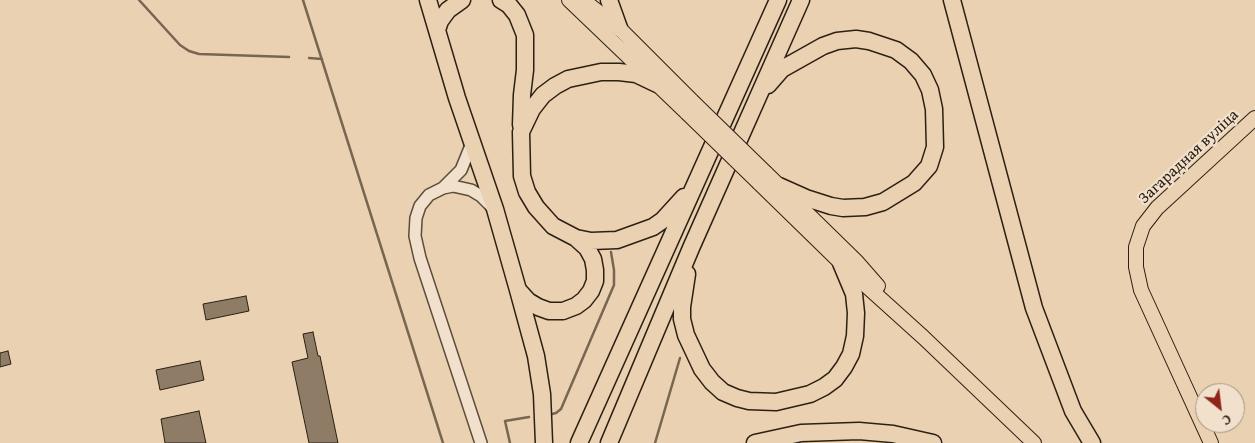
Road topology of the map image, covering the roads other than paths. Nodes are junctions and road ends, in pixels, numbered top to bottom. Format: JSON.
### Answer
{"nodes":[{"id":1,"x":428,"y":0,"type":"edge"},
{"id":2,"x":462,"y":0,"type":"edge"},
{"id":3,"x":500,"y":0,"type":"edge"},
{"id":4,"x":569,"y":0,"type":"edge"},
{"id":5,"x":583,"y":0,"type":"edge"},
{"id":6,"x":608,"y":0,"type":"edge"},
{"id":7,"x":772,"y":0,"type":"edge"},
{"id":8,"x":778,"y":0,"type":"edge"},
{"id":9,"x":800,"y":0,"type":"edge"},
{"id":10,"x":952,"y":0,"type":"edge"},
{"id":11,"x":618,"y":28,"type":"junction"},
{"id":12,"x":766,"y":28,"type":"junction"},
{"id":13,"x":437,"y":30,"type":"junction"},
{"id":14,"x":658,"y":84,"type":"junction"},
{"id":15,"x":760,"y":94,"type":"junction"},
{"id":16,"x":689,"y":107,"type":"junction"},
{"id":17,"x":1255,"y":118,"type":"edge"},
{"id":18,"x":521,"y":132,"type":"junction"},
{"id":19,"x":472,"y":143,"type":"junction"},
{"id":20,"x":762,"y":178,"type":"junction"},
{"id":21,"x":695,"y":184,"type":"junction"},
{"id":22,"x":779,"y":186,"type":"junction"},
{"id":23,"x":443,"y":188,"type":"junction"},
{"id":24,"x":495,"y":210,"type":"junction"},
{"id":25,"x":576,"y":238,"type":"junction"},
{"id":26,"x":692,"y":248,"type":"junction"},
{"id":27,"x":842,"y":264,"type":"junction"},
{"id":28,"x":518,"y":290,"type":"junction"},
{"id":29,"x":923,"y":337,"type":"junction"},
{"id":30,"x":480,"y":443,"type":"edge"},
{"id":31,"x":544,"y":443,"type":"edge"},
{"id":32,"x":579,"y":443,"type":"edge"},
{"id":33,"x":609,"y":443,"type":"edge"},
{"id":34,"x":755,"y":443,"type":"edge"},
{"id":35,"x":933,"y":443,"type":"edge"},
{"id":36,"x":1034,"y":443,"type":"edge"},
{"id":37,"x":1092,"y":443,"type":"edge"},
{"id":38,"x":1211,"y":443,"type":"edge"}],
"edges":[{"from":1,"to":13,"type":"highway"},
{"from":2,"to":13,"type":"highway"},
{"from":3,"to":18,"type":"highway"},
{"from":4,"to":14,"type":"main road"},
{"from":5,"to":11,"type":"main road"},
{"from":6,"to":11,"type":"highway"},
{"from":7,"to":12,"type":"highway"},
{"from":8,"to":12,"type":"highway"},
{"from":9,"to":15,"type":"highway"},
{"from":10,"to":37,"type":"highway"},
{"from":11,"to":16,"type":"main road"},
{"from":12,"to":21,"type":"highway"},
{"from":13,"to":19,"type":"highway"},
{"from":14,"to":16,"type":"main road"},
{"from":14,"to":18,"type":"highway"},
{"from":15,"to":22,"type":"highway"},
{"from":15,"to":26,"type":"highway"},
{"from":16,"to":20,"type":"main road","bridge":true},
{"from":17,"to":38,"type":"main road","name":"Загарадная вуліца"},
{"from":18,"to":25,"type":"highway"},
{"from":19,"to":23,"type":"street"},
{"from":19,"to":24,"type":"highway"},
{"from":20,"to":22,"type":"main road"},
{"from":20,"to":27,"type":"main road"},
{"from":21,"to":25,"type":"highway"},
{"from":21,"to":32,"type":"highway"},
{"from":22,"to":29,"type":"main road"},
{"from":23,"to":24,"type":"street"},
{"from":23,"to":30,"type":"street"},
{"from":24,"to":28,"type":"highway"},
{"from":25,"to":28,"type":"highway"},
{"from":26,"to":27,"type":"highway"},
{"from":26,"to":33,"type":"highway"},
{"from":27,"to":29,"type":"main road"},
{"from":28,"to":31,"type":"highway"},
{"from":29,"to":36,"type":"main road"},
{"from":34,"to":35,"type":"highway"}]}
